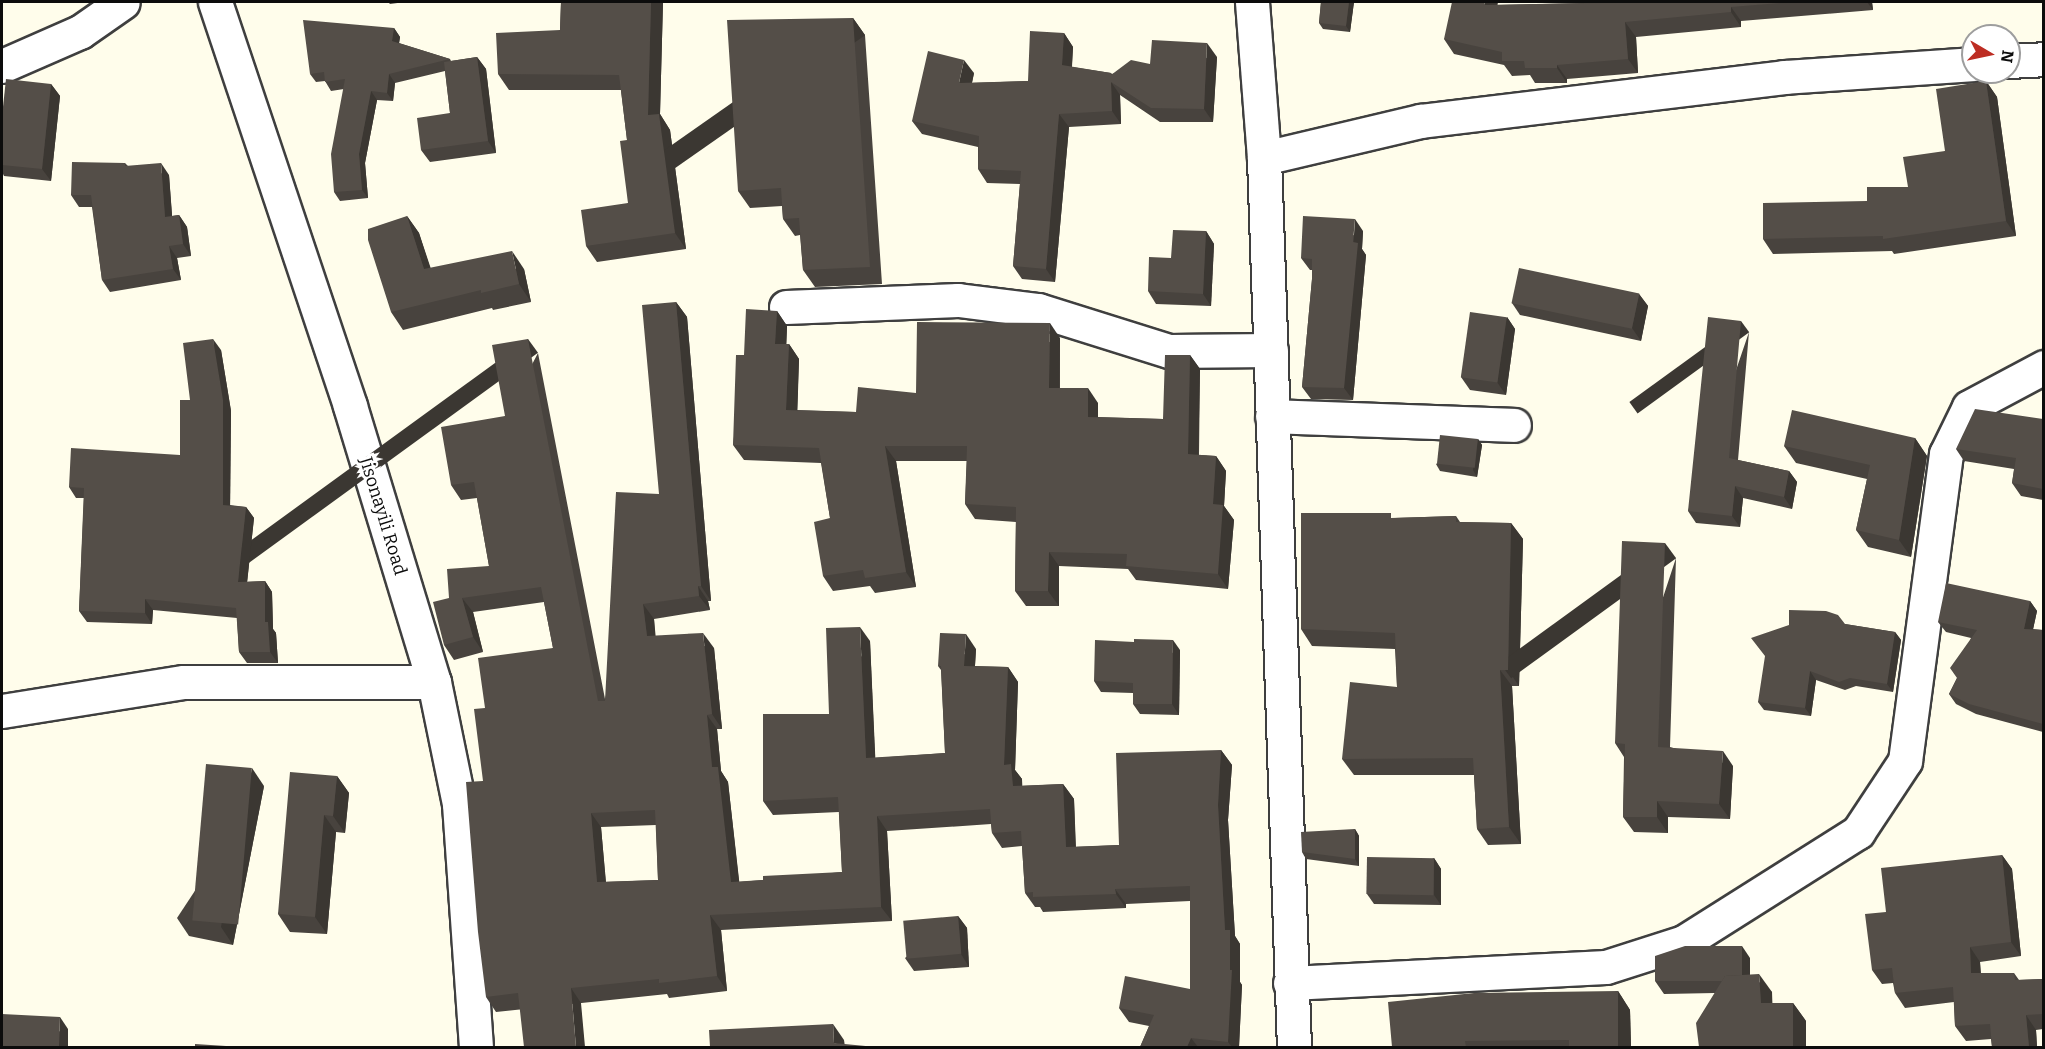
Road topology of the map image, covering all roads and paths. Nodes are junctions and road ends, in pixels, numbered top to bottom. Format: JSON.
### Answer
{"nodes":[{"id":1,"x":123,"y":2,"type":"edge"},
{"id":2,"x":215,"y":2,"type":"edge"},
{"id":3,"x":1252,"y":2,"type":"edge"},
{"id":4,"x":2043,"y":59,"type":"edge"},
{"id":5,"x":2021,"y":60,"type":"edge"},
{"id":6,"x":1961,"y":65,"type":"edge"},
{"id":7,"x":2,"y":66,"type":"edge"},
{"id":8,"x":1264,"y":158,"type":"junction"},
{"id":9,"x":786,"y":307,"type":"dead end"},
{"id":10,"x":1270,"y":350,"type":"junction"},
{"id":11,"x":2043,"y":367,"type":"edge"},
{"id":12,"x":1272,"y":416,"type":"junction"},
{"id":13,"x":1514,"y":425,"type":"dead end"},
{"id":14,"x":434,"y":682,"type":"junction"},
{"id":15,"x":2,"y":711,"type":"edge"},
{"id":16,"x":1290,"y":983,"type":"junction"},
{"id":17,"x":476,"y":1047,"type":"edge"},
{"id":18,"x":1294,"y":1047,"type":"edge"}],
"edges":[{"from":1,"to":7,"type":"street"},
{"from":2,"to":14,"type":"street","name":"Jisonayili Road"},
{"from":3,"to":8,"type":"street"},
{"from":4,"to":5,"type":"street"},
{"from":6,"to":8,"type":"street"},
{"from":8,"to":10,"type":"street"},
{"from":9,"to":10,"type":"street"},
{"from":10,"to":12,"type":"street"},
{"from":11,"to":16,"type":"street"},
{"from":12,"to":13,"type":"street"},
{"from":12,"to":16,"type":"street"},
{"from":14,"to":15,"type":"street"},
{"from":14,"to":17,"type":"street","name":"Jisonayili Road"},
{"from":16,"to":18,"type":"street"}]}
